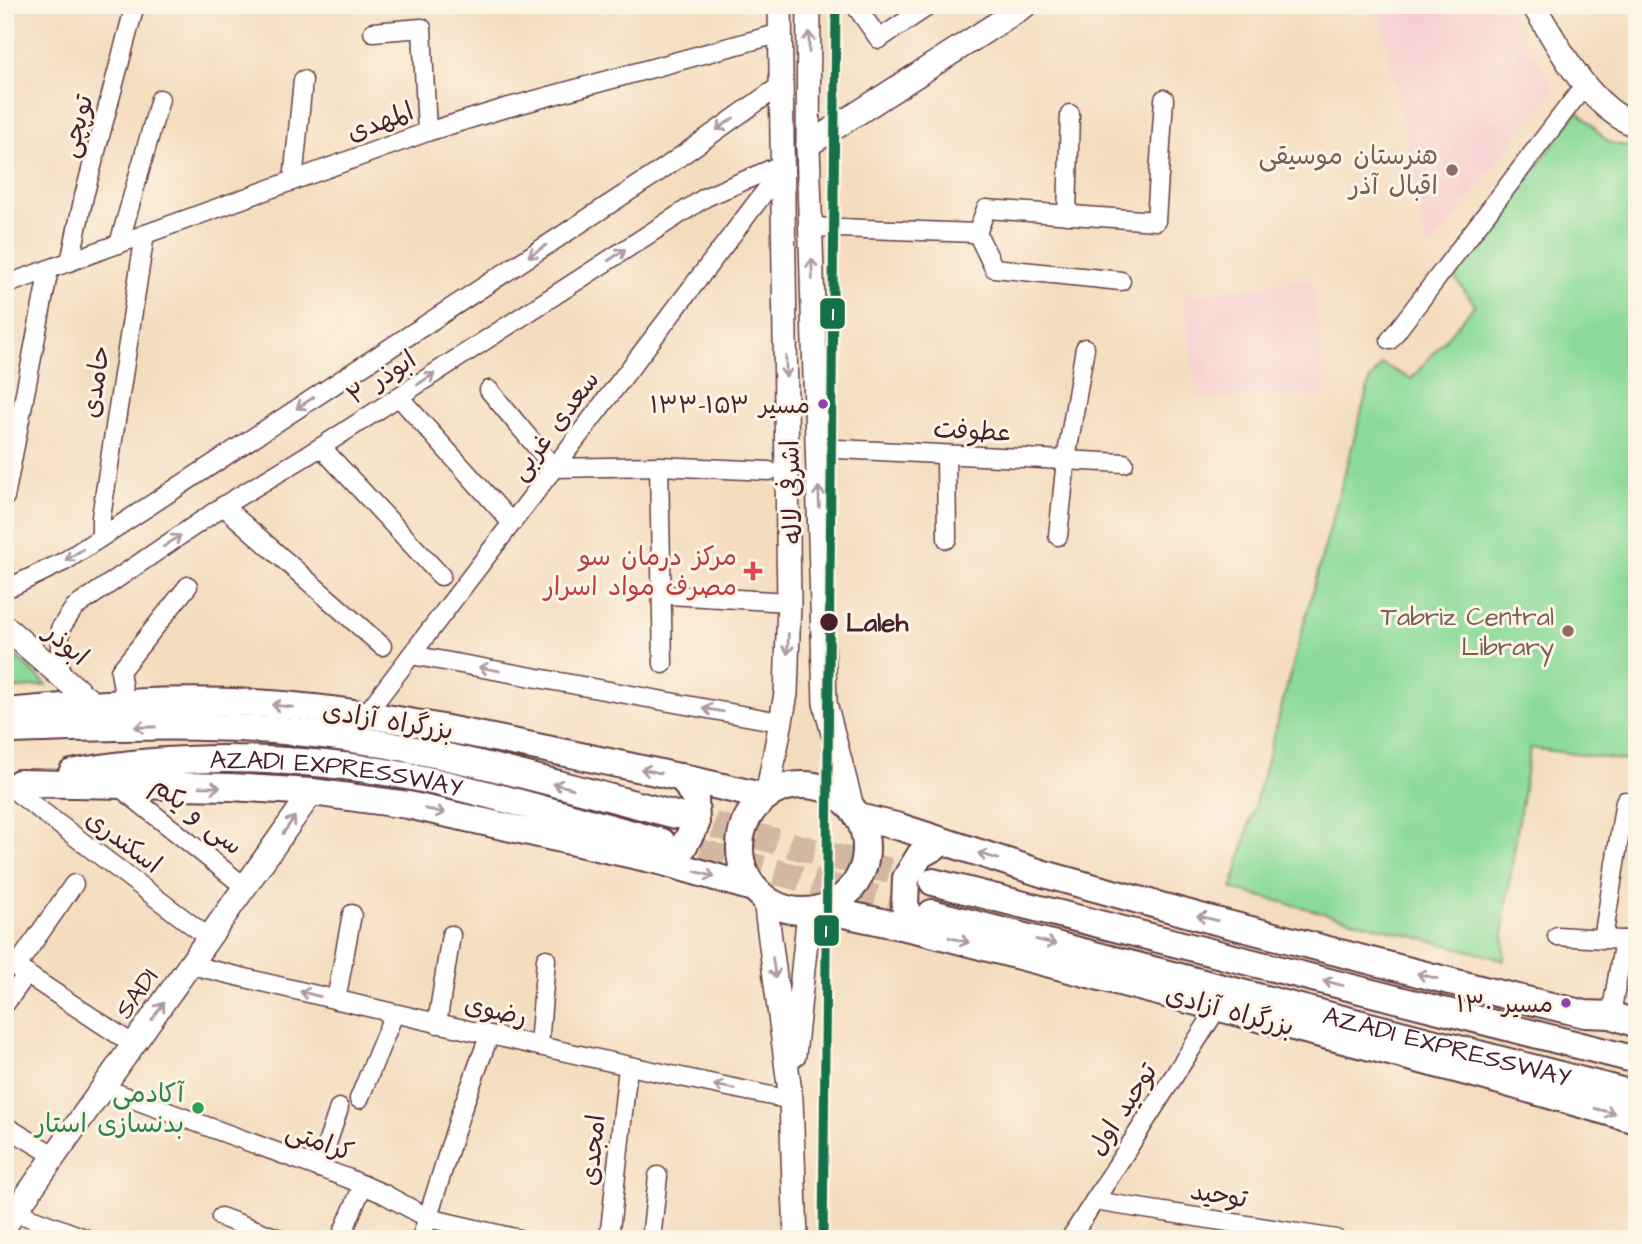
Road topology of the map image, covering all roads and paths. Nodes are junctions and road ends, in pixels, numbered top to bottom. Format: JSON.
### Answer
{"nodes":[{"id":1,"x":135,"y":5,"type":"edge"},
{"id":2,"x":780,"y":5,"type":"edge"},
{"id":3,"x":809,"y":5,"type":"edge"},
{"id":4,"x":855,"y":5,"type":"edge"},
{"id":5,"x":930,"y":5,"type":"edge"},
{"id":6,"x":1026,"y":5,"type":"edge"},
{"id":7,"x":1533,"y":5,"type":"edge"},
{"id":8,"x":373,"y":32,"type":"dead end"},
{"id":9,"x":780,"y":33,"type":"junction"},
{"id":10,"x":303,"y":80,"type":"dead end"},
{"id":11,"x":781,"y":85,"type":"junction"},
{"id":12,"x":1584,"y":86,"type":"junction"},
{"id":13,"x":160,"y":99,"type":"dead end"},
{"id":14,"x":1164,"y":99,"type":"dead end"},
{"id":15,"x":1070,"y":114,"type":"dead end"},
{"id":16,"x":1637,"y":126,"type":"edge"},
{"id":17,"x":427,"y":132,"type":"junction"},
{"id":18,"x":808,"y":145,"type":"junction"},
{"id":19,"x":783,"y":166,"type":"junction"},
{"id":20,"x":293,"y":181,"type":"junction"},
{"id":21,"x":1067,"y":215,"type":"junction"},
{"id":22,"x":811,"y":227,"type":"junction"},
{"id":23,"x":977,"y":233,"type":"junction"},
{"id":24,"x":145,"y":234,"type":"junction"},
{"id":25,"x":119,"y":244,"type":"junction"},
{"id":26,"x":70,"y":262,"type":"junction"},
{"id":27,"x":48,"y":270,"type":"junction"},
{"id":28,"x":1121,"y":281,"type":"dead end"},
{"id":29,"x":5,"y":285,"type":"edge"},
{"id":30,"x":1390,"y":340,"type":"dead end"},
{"id":31,"x":1085,"y":348,"type":"dead end"},
{"id":32,"x":489,"y":390,"type":"dead end"},
{"id":33,"x":398,"y":397,"type":"junction"},
{"id":34,"x":321,"y":447,"type":"junction"},
{"id":35,"x":817,"y":448,"type":"junction"},
{"id":36,"x":946,"y":455,"type":"junction"},
{"id":37,"x":1066,"y":460,"type":"junction"},
{"id":38,"x":1124,"y":464,"type":"dead end"},
{"id":39,"x":659,"y":466,"type":"junction"},
{"id":40,"x":554,"y":468,"type":"junction"},
{"id":41,"x":769,"y":471,"type":"dead end"},
{"id":42,"x":5,"y":497,"type":"edge"},
{"id":43,"x":223,"y":506,"type":"junction"},
{"id":44,"x":512,"y":523,"type":"junction"},
{"id":45,"x":1058,"y":536,"type":"dead end"},
{"id":46,"x":101,"y":537,"type":"junction"},
{"id":47,"x":947,"y":539,"type":"dead end"},
{"id":48,"x":441,"y":576,"type":"dead end"},
{"id":49,"x":5,"y":586,"type":"edge"},
{"id":50,"x":188,"y":586,"type":"dead end"},
{"id":51,"x":669,"y":595,"type":"dead end"},
{"id":52,"x":789,"y":602,"type":"junction"},
{"id":53,"x":5,"y":627,"type":"edge"},
{"id":54,"x":382,"y":646,"type":"dead end"},
{"id":55,"x":411,"y":655,"type":"junction"},
{"id":56,"x":663,"y":664,"type":"dead end"},
{"id":57,"x":60,"y":675,"type":"junction"},
{"id":58,"x":125,"y":702,"type":"junction"},
{"id":59,"x":92,"y":703,"type":"junction"},
{"id":60,"x":5,"y":712,"type":"edge"},
{"id":61,"x":366,"y":714,"type":"junction"},
{"id":62,"x":780,"y":722,"type":"junction"},
{"id":63,"x":5,"y":730,"type":"edge"},
{"id":64,"x":682,"y":777,"type":"junction"},
{"id":65,"x":10,"y":785,"type":"edge"},
{"id":66,"x":117,"y":785,"type":"junction"},
{"id":67,"x":312,"y":792,"type":"junction"},
{"id":68,"x":766,"y":796,"type":"junction"},
{"id":69,"x":1625,"y":801,"type":"dead end"},
{"id":70,"x":855,"y":812,"type":"junction"},
{"id":71,"x":677,"y":815,"type":"tunnel mouth"},
{"id":72,"x":943,"y":842,"type":"junction"},
{"id":73,"x":661,"y":852,"type":"junction"},
{"id":74,"x":933,"y":882,"type":"tunnel mouth"},
{"id":75,"x":74,"y":884,"type":"dead end"},
{"id":76,"x":245,"y":887,"type":"junction"},
{"id":77,"x":759,"y":894,"type":"junction"},
{"id":78,"x":815,"y":911,"type":"junction"},
{"id":79,"x":352,"y":915,"type":"dead end"},
{"id":80,"x":926,"y":921,"type":"junction"},
{"id":81,"x":451,"y":935,"type":"dead end"},
{"id":82,"x":1557,"y":936,"type":"dead end"},
{"id":83,"x":209,"y":938,"type":"junction"},
{"id":84,"x":1603,"y":939,"type":"junction"},
{"id":85,"x":1630,"y":941,"type":"edge"},
{"id":86,"x":546,"y":958,"type":"dead end"},
{"id":87,"x":191,"y":965,"type":"junction"},
{"id":88,"x":16,"y":967,"type":"edge"},
{"id":89,"x":1488,"y":992,"type":"junction"},
{"id":90,"x":336,"y":1000,"type":"junction"},
{"id":91,"x":5,"y":1004,"type":"edge"},
{"id":92,"x":1218,"y":1007,"type":"junction"},
{"id":93,"x":394,"y":1014,"type":"junction"},
{"id":94,"x":1598,"y":1014,"type":"junction"},
{"id":95,"x":437,"y":1024,"type":"junction"},
{"id":96,"x":1637,"y":1024,"type":"edge"},
{"id":97,"x":1537,"y":1034,"type":"junction"},
{"id":98,"x":489,"y":1036,"type":"junction"},
{"id":99,"x":134,"y":1045,"type":"junction"},
{"id":100,"x":539,"y":1046,"type":"junction"},
{"id":101,"x":1637,"y":1060,"type":"edge"},
{"id":102,"x":1525,"y":1065,"type":"junction"},
{"id":103,"x":628,"y":1067,"type":"junction"},
{"id":104,"x":1486,"y":1077,"type":"junction"},
{"id":105,"x":103,"y":1088,"type":"junction"},
{"id":106,"x":1637,"y":1095,"type":"edge"},
{"id":107,"x":359,"y":1099,"type":"dead end"},
{"id":108,"x":1567,"y":1099,"type":"junction"},
{"id":109,"x":791,"y":1100,"type":"junction"},
{"id":110,"x":340,"y":1108,"type":"dead end"},
{"id":111,"x":1637,"y":1120,"type":"edge"},
{"id":112,"x":5,"y":1126,"type":"edge"},
{"id":113,"x":55,"y":1156,"type":"junction"},
{"id":114,"x":319,"y":1168,"type":"junction"},
{"id":115,"x":658,"y":1176,"type":"dead end"},
{"id":116,"x":363,"y":1185,"type":"junction"},
{"id":117,"x":1094,"y":1201,"type":"junction"},
{"id":118,"x":221,"y":1217,"type":"dead end"},
{"id":119,"x":428,"y":1218,"type":"junction"},
{"id":120,"x":10,"y":1219,"type":"edge"},
{"id":121,"x":87,"y":1239,"type":"edge"},
{"id":122,"x":280,"y":1239,"type":"edge"},
{"id":123,"x":340,"y":1239,"type":"edge"},
{"id":124,"x":421,"y":1239,"type":"edge"},
{"id":125,"x":519,"y":1239,"type":"edge"},
{"id":126,"x":609,"y":1239,"type":"edge"},
{"id":127,"x":650,"y":1239,"type":"edge"},
{"id":128,"x":796,"y":1239,"type":"edge"},
{"id":129,"x":1070,"y":1239,"type":"edge"},
{"id":130,"x":1336,"y":1239,"type":"edge"}],
"edges":[{"from":1,"to":26,"type":"street","name":"توپچی"},
{"from":2,"to":9,"type":"main road","name":"اشرفی لاله"},
{"from":18,"to":3,"type":"main road","name":"اشرفی لاله","one_way":true},
{"from":4,"to":5,"type":"street"},
{"from":6,"to":18,"type":"main road"},
{"from":7,"to":12,"type":"main road"},
{"from":8,"to":17,"type":"street"},
{"from":9,"to":11,"type":"main road","name":"اشرفی لاله"},
{"from":9,"to":17,"type":"street","name":"المهدی"},
{"from":10,"to":20,"type":"street"},
{"from":11,"to":19,"type":"main road","name":"اشرفی لاله"},
{"from":11,"to":46,"type":"street","one_way":true},
{"from":12,"to":16,"type":"main road"},
{"from":12,"to":30,"type":"street"},
{"from":13,"to":25,"type":"street"},
{"from":14,"to":21,"type":"street"},
{"from":15,"to":21,"type":"street"},
{"from":17,"to":20,"type":"street","name":"المهدی"},
{"from":18,"to":22,"type":"main road","name":"اشرفی لاله"},
{"from":33,"to":19,"type":"street","name":"ابوذر ۲","one_way":true},
{"from":19,"to":40,"type":"street","name":"سعدی غربی"},
{"from":19,"to":52,"type":"main road","name":"اشرفی لاله","one_way":true},
{"from":20,"to":24,"type":"street","name":"المهدی"},
{"from":21,"to":23,"type":"street"},
{"from":22,"to":23,"type":"street"},
{"from":35,"to":22,"type":"main road","name":"اشرفی لاله","one_way":true},
{"from":23,"to":28,"type":"street"},
{"from":24,"to":25,"type":"street","name":"المهدی"},
{"from":24,"to":46,"type":"street","name":"حامدی"},
{"from":25,"to":26,"type":"street","name":"المهدی"},
{"from":26,"to":27,"type":"street","name":"المهدی"},
{"from":27,"to":29,"type":"street","name":"المهدی"},
{"from":27,"to":42,"type":"street"},
{"from":31,"to":37,"type":"street"},
{"from":32,"to":40,"type":"street"},
{"from":33,"to":34,"type":"street","name":"ابوذر ۲"},
{"from":33,"to":44,"type":"street"},
{"from":34,"to":43,"type":"street","name":"ابوذر ۲"},
{"from":34,"to":48,"type":"street"},
{"from":35,"to":36,"type":"street","name":"عطوفت"},
{"from":70,"to":35,"type":"main road","name":"اشرفی لاله","one_way":true},
{"from":36,"to":37,"type":"street","name":"عطوفت"},
{"from":36,"to":47,"type":"street"},
{"from":37,"to":38,"type":"street","name":"عطوفت"},
{"from":37,"to":45,"type":"street"},
{"from":39,"to":40,"type":"street"},
{"from":39,"to":41,"type":"street"},
{"from":39,"to":56,"type":"street"},
{"from":40,"to":44,"type":"street","name":"سعدی غربی"},
{"from":43,"to":54,"type":"street"},
{"from":57,"to":43,"type":"street","name":"ابوذر ۲","one_way":true},
{"from":44,"to":55,"type":"street","name":"سعدی غربی"},
{"from":46,"to":49,"type":"street","one_way":true},
{"from":50,"to":58,"type":"street"},
{"from":51,"to":52,"type":"street"},
{"from":52,"to":62,"type":"main road","name":"اشرفی لاله","one_way":true},
{"from":53,"to":57,"type":"main road","name":"ابوذر"},
{"from":55,"to":61,"type":"street","name":"سعدی غربی"},
{"from":62,"to":55,"type":"street","one_way":true},
{"from":57,"to":59,"type":"main road","name":"ابوذر"},
{"from":58,"to":59,"type":"highway","name":"بزرگراه آزادی"},
{"from":61,"to":58,"type":"highway","name":"بزرگراه آزادی","one_way":true},
{"from":59,"to":60,"type":"highway","name":"بزرگراه آزادی"},
{"from":64,"to":61,"type":"highway","name":"بزرگراه آزادی","one_way":true},
{"from":62,"to":68,"type":"main road","name":"اشرفی لاله"},
{"from":71,"to":63,"type":"highway","name":"AZADI EXPRESSWAY","one_way":true},
{"from":64,"to":68,"type":"highway","name":"بزرگراه آزادی"},
{"from":64,"to":73,"type":"highway"},
{"from":65,"to":66,"type":"highway"},
{"from":65,"to":73,"type":"highway","name":"AZADI EXPRESSWAY"},
{"from":65,"to":83,"type":"street","name":"اسکندری"},
{"from":66,"to":67,"type":"highway","one_way":true},
{"from":66,"to":76,"type":"street","name":"سی و یکم"},
{"from":67,"to":73,"type":"highway","one_way":true},
{"from":76,"to":67,"type":"main road","name":"SADI","one_way":true},
{"from":68,"to":70,"type":"highway"},
{"from":68,"to":77,"type":"highway"},
{"from":69,"to":84,"type":"street"},
{"from":70,"to":72,"type":"highway"},
{"from":70,"to":78,"type":"highway"},
{"from":72,"to":80,"type":"highway"},
{"from":89,"to":72,"type":"highway","one_way":true},
{"from":73,"to":77,"type":"highway","one_way":true},
{"from":97,"to":74,"type":"highway","name":"AZADI EXPRESSWAY","one_way":true},
{"from":75,"to":88,"type":"street"},
{"from":76,"to":83,"type":"main road","name":"SADI"},
{"from":77,"to":78,"type":"highway"},
{"from":77,"to":109,"type":"main road","one_way":true},
{"from":78,"to":80,"type":"highway","name":"بزرگراه آزادی"},
{"from":78,"to":109,"type":"main road"},
{"from":79,"to":90,"type":"street"},
{"from":80,"to":92,"type":"highway","name":"بزرگراه آزادی","one_way":true},
{"from":80,"to":102,"type":"highway","name":"AZADI EXPRESSWAY","one_way":true},
{"from":81,"to":95,"type":"street"},
{"from":82,"to":84,"type":"street"},
{"from":83,"to":87,"type":"main road","name":"SADI"},
{"from":84,"to":85,"type":"street"},
{"from":85,"to":94,"type":"street"},
{"from":86,"to":100,"type":"street"},
{"from":90,"to":87,"type":"street","name":"رضوی","one_way":true},
{"from":99,"to":87,"type":"main road","name":"SADI","one_way":true},
{"from":88,"to":91,"type":"street"},
{"from":88,"to":99,"type":"street"},
{"from":89,"to":94,"type":"highway"},
{"from":89,"to":97,"type":"highway"},
{"from":90,"to":93,"type":"street","name":"رضوی"},
{"from":92,"to":104,"type":"highway","name":"بزرگراه آزادی"},
{"from":92,"to":117,"type":"street","name":"توحید اول"},
{"from":93,"to":95,"type":"street","name":"رضوی"},
{"from":93,"to":107,"type":"street"},
{"from":94,"to":96,"type":"highway"},
{"from":94,"to":97,"type":"highway"},
{"from":95,"to":98,"type":"street","name":"رضوی"},
{"from":97,"to":101,"type":"highway","name":"AZADI EXPRESSWAY"},
{"from":98,"to":100,"type":"street","name":"رضوی"},
{"from":98,"to":119,"type":"street"},
{"from":99,"to":105,"type":"main road","name":"SADI"},
{"from":100,"to":103,"type":"street","name":"رضوی"},
{"from":102,"to":104,"type":"highway"},
{"from":102,"to":106,"type":"highway","name":"AZADI EXPRESSWAY"},
{"from":102,"to":108,"type":"highway"},
{"from":109,"to":103,"type":"street","name":"رضوی","one_way":true},
{"from":103,"to":126,"type":"street","name":"امجدی"},
{"from":104,"to":108,"type":"highway","name":"بزرگراه آزادی"},
{"from":105,"to":113,"type":"main road","name":"SADI"},
{"from":105,"to":114,"type":"street","name":"کرامتی"},
{"from":108,"to":111,"type":"highway","name":"بزرگراه آزادی","one_way":true},
{"from":109,"to":128,"type":"main road"},
{"from":110,"to":114,"type":"street"},
{"from":112,"to":113,"type":"street"},
{"from":113,"to":120,"type":"main road","name":"SADI"},
{"from":114,"to":116,"type":"street","name":"کرامتی"},
{"from":115,"to":127,"type":"street"},
{"from":116,"to":119,"type":"street","name":"کرامتی"},
{"from":116,"to":123,"type":"street"},
{"from":117,"to":129,"type":"street","name":"توحید اول"},
{"from":117,"to":130,"type":"street","name":"توحید"},
{"from":118,"to":122,"type":"street"},
{"from":119,"to":124,"type":"street"},
{"from":119,"to":125,"type":"street","name":"کرامتی"},
{"from":120,"to":121,"type":"street"}]}
